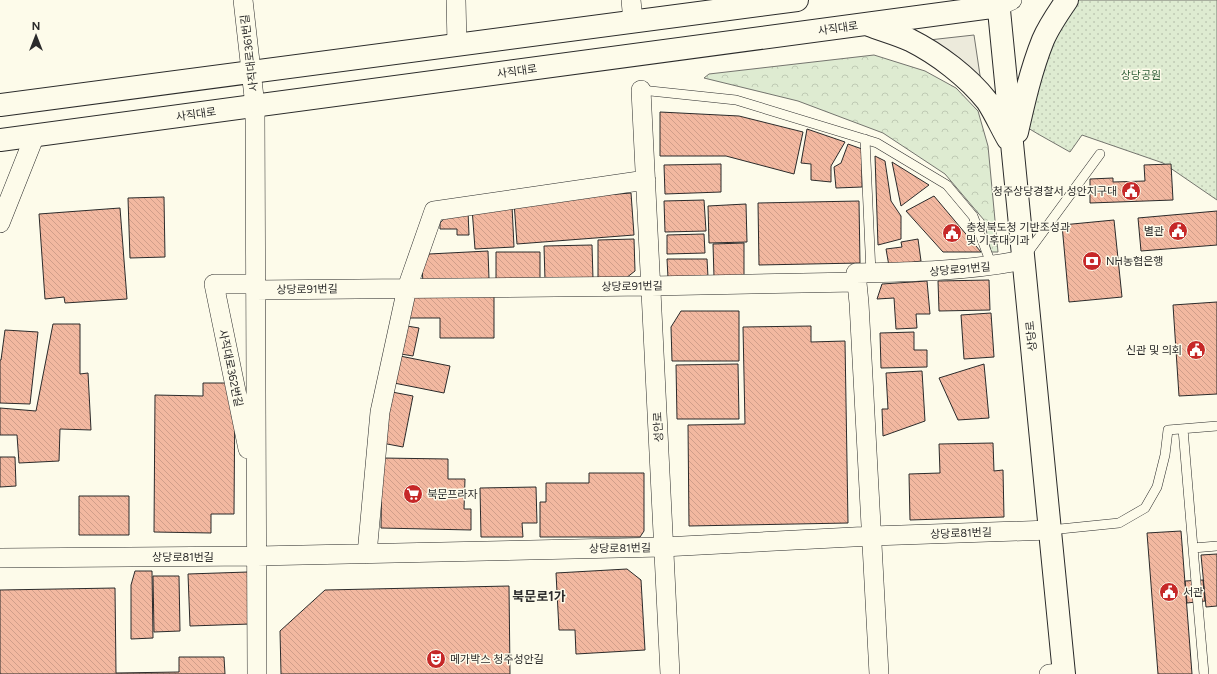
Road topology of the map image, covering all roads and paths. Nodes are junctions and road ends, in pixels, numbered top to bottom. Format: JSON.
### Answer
{"nodes":[{"id":1,"x":242,"y":0,"type":"edge"},
{"id":2,"x":456,"y":0,"type":"edge"},
{"id":3,"x":631,"y":0,"type":"edge"},
{"id":4,"x":797,"y":0,"type":"edge"},
{"id":5,"x":1067,"y":0,"type":"edge"},
{"id":6,"x":1003,"y":2,"type":"edge"},
{"id":7,"x":633,"y":22,"type":"junction"},
{"id":8,"x":866,"y":24,"type":"junction"},
{"id":9,"x":457,"y":44,"type":"junction"},
{"id":10,"x":250,"y":72,"type":"junction"},
{"id":11,"x":641,"y":90,"type":"joint"},
{"id":12,"x":0,"y":104,"type":"edge"},
{"id":13,"x":255,"y":106,"type":"junction"},
{"id":14,"x":35,"y":135,"type":"junction"},
{"id":15,"x":866,"y":139,"type":"junction"},
{"id":16,"x":0,"y":140,"type":"edge"},
{"id":17,"x":1013,"y":149,"type":"junction"},
{"id":18,"x":1100,"y":154,"type":"dead end"},
{"id":19,"x":646,"y":180,"type":"junction"},
{"id":20,"x":0,"y":223,"type":"edge"},
{"id":21,"x":1023,"y":260,"type":"junction"},
{"id":22,"x":992,"y":266,"type":"junction"},
{"id":23,"x":864,"y":278,"type":"junction"},
{"id":24,"x":651,"y":286,"type":"junction"},
{"id":25,"x":255,"y":287,"type":"junction"},
{"id":26,"x":407,"y":288,"type":"junction"},
{"id":27,"x":1217,"y":426,"type":"edge"},
{"id":28,"x":1183,"y":429,"type":"junction"},
{"id":29,"x":257,"y":492,"type":"junction"},
{"id":30,"x":1050,"y":530,"type":"junction"},
{"id":31,"x":872,"y":536,"type":"junction"},
{"id":32,"x":1217,"y":546,"type":"edge"},
{"id":33,"x":664,"y":547,"type":"junction"},
{"id":34,"x":1192,"y":548,"type":"junction"},
{"id":35,"x":367,"y":554,"type":"junction"},
{"id":36,"x":257,"y":556,"type":"junction"},
{"id":37,"x":0,"y":558,"type":"edge"},
{"id":38,"x":257,"y":674,"type":"edge"},
{"id":39,"x":670,"y":674,"type":"edge"},
{"id":40,"x":879,"y":674,"type":"edge"},
{"id":41,"x":1059,"y":674,"type":"edge"},
{"id":42,"x":1204,"y":674,"type":"edge"}],
"edges":[{"from":1,"to":10,"type":"street","name":"사직대로361번길"},
{"from":2,"to":9,"type":"street"},
{"from":3,"to":7,"type":"street"},
{"from":4,"to":7,"type":"main road"},
{"from":5,"to":17,"type":"main road"},
{"from":6,"to":8,"type":"main road","name":"사직대로"},
{"from":6,"to":17,"type":"main road","name":"상당로"},
{"from":7,"to":9,"type":"main road"},
{"from":8,"to":13,"type":"main road","name":"사직대로"},
{"from":8,"to":17,"type":"main road"},
{"from":9,"to":10,"type":"main road"},
{"from":10,"to":12,"type":"main road"},
{"from":10,"to":13,"type":"street","name":"사직대로361번길"},
{"from":11,"to":15,"type":"lane"},
{"from":11,"to":19,"type":"street","name":"성안로"},
{"from":13,"to":14,"type":"main road","name":"사직대로"},
{"from":13,"to":25,"type":"street","name":"사직대로362번길"},
{"from":14,"to":16,"type":"main road","name":"사직대로"},
{"from":14,"to":20,"type":"street"},
{"from":15,"to":22,"type":"lane"},
{"from":15,"to":23,"type":"lane"},
{"from":17,"to":21,"type":"main road","name":"상당로"},
{"from":18,"to":21,"type":"lane"},
{"from":19,"to":24,"type":"street","name":"성안로"},
{"from":19,"to":26,"type":"street"},
{"from":21,"to":22,"type":"street","name":"상당로91번길"},
{"from":21,"to":30,"type":"main road","name":"상당로"},
{"from":22,"to":23,"type":"street","name":"상당로91번길"},
{"from":23,"to":24,"type":"street","name":"상당로91번길"},
{"from":23,"to":31,"type":"street"},
{"from":24,"to":26,"type":"street","name":"상당로91번길"},
{"from":24,"to":33,"type":"street","name":"성안로"},
{"from":25,"to":26,"type":"street","name":"상당로91번길"},
{"from":25,"to":29,"type":"street","name":"사직대로362번길"},
{"from":25,"to":29,"type":"street","name":"사직대로362번길"},
{"from":26,"to":35,"type":"street"},
{"from":27,"to":28,"type":"lane"},
{"from":28,"to":30,"type":"lane"},
{"from":28,"to":34,"type":"lane"},
{"from":29,"to":36,"type":"street","name":"사직대로362번길"},
{"from":30,"to":31,"type":"street","name":"상당로81번길"},
{"from":30,"to":41,"type":"main road","name":"상당로"},
{"from":31,"to":33,"type":"street","name":"상당로81번길"},
{"from":31,"to":40,"type":"street"},
{"from":32,"to":34,"type":"lane"},
{"from":33,"to":35,"type":"street","name":"상당로81번길"},
{"from":33,"to":39,"type":"street","name":"성안로"},
{"from":34,"to":42,"type":"lane"},
{"from":35,"to":36,"type":"street","name":"상당로81번길"},
{"from":36,"to":37,"type":"street","name":"상당로81번길"},
{"from":36,"to":38,"type":"street","name":"사직대로362번길"}]}
